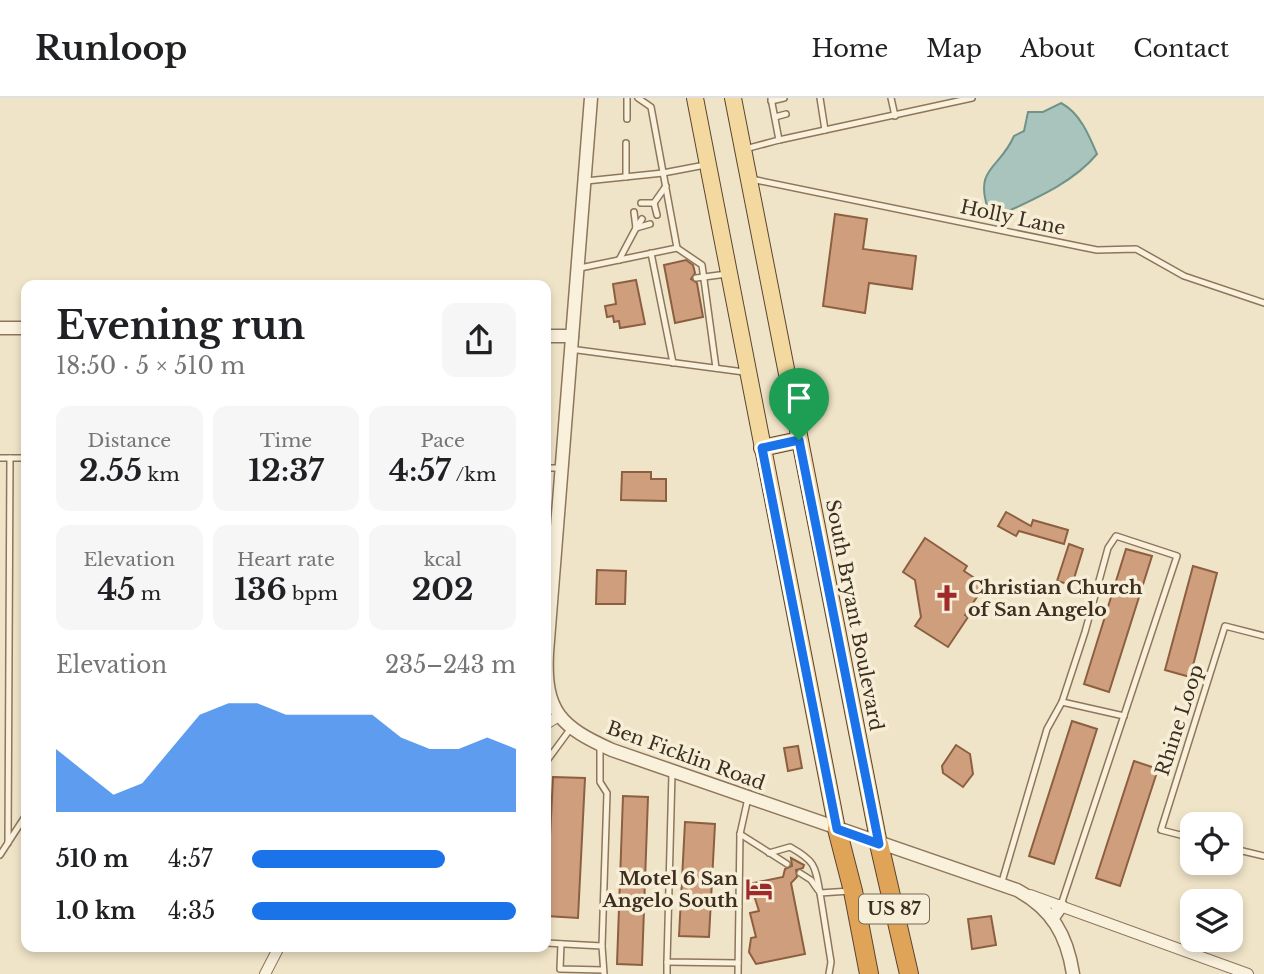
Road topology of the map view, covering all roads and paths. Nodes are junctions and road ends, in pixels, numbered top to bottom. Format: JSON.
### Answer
{"nodes":[{"id":1,"x":591,"y":98,"type":"edge"},
{"id":2,"x":627,"y":98,"type":"edge"},
{"id":3,"x":638,"y":98,"type":"edge"},
{"id":4,"x":695,"y":98,"type":"edge"},
{"id":5,"x":733,"y":98,"type":"edge"},
{"id":6,"x":784,"y":98,"type":"edge"},
{"id":7,"x":820,"y":98,"type":"edge"},
{"id":8,"x":891,"y":98,"type":"edge"},
{"id":9,"x":932,"y":98,"type":"edge"},
{"id":10,"x":972,"y":98,"type":"edge"},
{"id":11,"x":771,"y":99,"type":"edge"},
{"id":12,"x":821,"y":106,"type":"junction"},
{"id":13,"x":933,"y":107,"type":"junction"},
{"id":14,"x":812,"y":109,"type":"dead end"},
{"id":15,"x":786,"y":114,"type":"dead end"},
{"id":16,"x":895,"y":116,"type":"junction"},
{"id":17,"x":775,"y":117,"type":"junction"},
{"id":18,"x":627,"y":119,"type":"dead end"},
{"id":19,"x":825,"y":130,"type":"junction"},
{"id":20,"x":779,"y":140,"type":"junction"},
{"id":21,"x":626,"y":143,"type":"dead end"},
{"id":22,"x":742,"y":149,"type":"junction"},
{"id":23,"x":708,"y":164,"type":"junction"},
{"id":24,"x":663,"y":173,"type":"junction"},
{"id":25,"x":626,"y":177,"type":"junction"},
{"id":26,"x":748,"y":178,"type":"junction"},
{"id":27,"x":584,"y":181,"type":"junction"},
{"id":28,"x":666,"y":186,"type":"junction"},
{"id":29,"x":641,"y":203,"type":"dead end"},
{"id":30,"x":654,"y":203,"type":"junction"},
{"id":31,"x":649,"y":209,"type":"dead end"},
{"id":32,"x":634,"y":212,"type":"dead end"},
{"id":33,"x":657,"y":215,"type":"dead end"},
{"id":34,"x":642,"y":219,"type":"dead end"},
{"id":35,"x":650,"y":224,"type":"dead end"},
{"id":36,"x":636,"y":228,"type":"junction"},
{"id":37,"x":677,"y":248,"type":"junction"},
{"id":38,"x":651,"y":253,"type":"junction"},
{"id":39,"x":619,"y":260,"type":"junction"},
{"id":40,"x":577,"y":268,"type":"junction"},
{"id":41,"x":729,"y":274,"type":"junction"},
{"id":42,"x":704,"y":277,"type":"junction"},
{"id":43,"x":696,"y":278,"type":"dead end"},
{"id":44,"x":667,"y":283,"type":"dead end"},
{"id":45,"x":657,"y":284,"type":"junction"},
{"id":46,"x":1264,"y":303,"type":"edge"},
{"id":47,"x":672,"y":305,"type":"dead end"},
{"id":48,"x":662,"y":307,"type":"junction"},
{"id":49,"x":0,"y":328,"type":"edge"},
{"id":50,"x":21,"y":328,"type":"edge"},
{"id":51,"x":551,"y":337,"type":"edge"},
{"id":52,"x":571,"y":343,"type":"junction"},
{"id":53,"x":673,"y":363,"type":"junction"},
{"id":54,"x":716,"y":368,"type":"junction"},
{"id":55,"x":748,"y":373,"type":"junction"},
{"id":56,"x":799,"y":440,"type":"junction"},
{"id":57,"x":762,"y":448,"type":"junction"},
{"id":58,"x":0,"y":458,"type":"edge"},
{"id":59,"x":10,"y":458,"type":"junction"},
{"id":60,"x":21,"y":458,"type":"edge"},
{"id":61,"x":551,"y":468,"type":"edge"},
{"id":62,"x":560,"y":468,"type":"junction"},
{"id":63,"x":551,"y":595,"type":"edge"},
{"id":64,"x":1264,"y":636,"type":"edge"},
{"id":65,"x":551,"y":696,"type":"edge"},
{"id":66,"x":1062,"y":702,"type":"junction"},
{"id":67,"x":559,"y":716,"type":"junction"},
{"id":68,"x":1124,"y":716,"type":"junction"},
{"id":69,"x":551,"y":721,"type":"edge"},
{"id":70,"x":571,"y":727,"type":"junction"},
{"id":71,"x":600,"y":745,"type":"junction"},
{"id":72,"x":551,"y":755,"type":"edge"},
{"id":73,"x":672,"y":773,"type":"junction"},
{"id":74,"x":748,"y":798,"type":"junction"},
{"id":75,"x":21,"y":824,"type":"edge"},
{"id":76,"x":837,"y":829,"type":"junction"},
{"id":77,"x":740,"y":834,"type":"junction"},
{"id":78,"x":1180,"y":835,"type":"edge"},
{"id":79,"x":8,"y":843,"type":"junction"},
{"id":80,"x":879,"y":844,"type":"junction"},
{"id":81,"x":1243,"y":851,"type":"edge"},
{"id":82,"x":769,"y":853,"type":"junction"},
{"id":83,"x":0,"y":855,"type":"edge"},
{"id":84,"x":1264,"y":856,"type":"edge"},
{"id":85,"x":787,"y":864,"type":"dead end"},
{"id":86,"x":800,"y":873,"type":"dead end"},
{"id":87,"x":1001,"y":885,"type":"junction"},
{"id":88,"x":1017,"y":890,"type":"junction"},
{"id":89,"x":853,"y":891,"type":"junction"},
{"id":90,"x":820,"y":893,"type":"junction"},
{"id":91,"x":1060,"y":906,"type":"junction"},
{"id":92,"x":1052,"y":919,"type":"junction"},
{"id":93,"x":551,"y":943,"type":"edge"},
{"id":94,"x":561,"y":944,"type":"junction"},
{"id":95,"x":602,"y":946,"type":"junction"},
{"id":96,"x":276,"y":952,"type":"edge"},
{"id":97,"x":667,"y":962,"type":"junction"},
{"id":98,"x":738,"y":962,"type":"junction"},
{"id":99,"x":603,"y":972,"type":"edge"},
{"id":100,"x":265,"y":974,"type":"edge"},
{"id":101,"x":667,"y":974,"type":"edge"},
{"id":102,"x":738,"y":974,"type":"edge"},
{"id":103,"x":830,"y":974,"type":"edge"},
{"id":104,"x":869,"y":974,"type":"edge"},
{"id":105,"x":909,"y":974,"type":"edge"},
{"id":106,"x":1073,"y":974,"type":"edge"},
{"id":107,"x":1248,"y":974,"type":"edge"}],
"edges":[{"from":1,"to":27,"type":"street","name":"Ben Ficklin Road"},
{"from":2,"to":18,"type":"lane"},
{"from":3,"to":24,"type":"lane"},
{"from":4,"to":23,"type":"main road","number":"US 87"},
{"from":5,"to":22,"type":"main road","name":"South Bryant Boulevard","number":"US 87"},
{"from":6,"to":11,"type":"lane"},
{"from":7,"to":12,"type":"lane"},
{"from":8,"to":16,"type":"lane"},
{"from":9,"to":13,"type":"lane"},
{"from":10,"to":13,"type":"lane"},
{"from":11,"to":17,"type":"lane"},
{"from":12,"to":14,"type":"lane"},
{"from":12,"to":19,"type":"lane"},
{"from":13,"to":16,"type":"lane"},
{"from":15,"to":17,"type":"lane"},
{"from":16,"to":19,"type":"lane"},
{"from":17,"to":20,"type":"lane"},
{"from":19,"to":20,"type":"lane"},
{"from":20,"to":22,"type":"lane"},
{"from":21,"to":25,"type":"lane"},
{"from":22,"to":26,"type":"main road","name":"South Bryant Boulevard","number":"US 87"},
{"from":23,"to":24,"type":"lane"},
{"from":23,"to":41,"type":"main road","number":"US 87"},
{"from":24,"to":25,"type":"lane"},
{"from":24,"to":28,"type":"lane"},
{"from":25,"to":27,"type":"lane"},
{"from":26,"to":46,"type":"lane","name":"Holly Lane"},
{"from":26,"to":56,"type":"main road","name":"South Bryant Boulevard","number":"US 87"},
{"from":27,"to":40,"type":"street","name":"Ben Ficklin Road"},
{"from":28,"to":30,"type":"lane"},
{"from":28,"to":37,"type":"lane"},
{"from":29,"to":30,"type":"lane"},
{"from":30,"to":31,"type":"lane"},
{"from":30,"to":33,"type":"lane"},
{"from":32,"to":36,"type":"lane"},
{"from":34,"to":36,"type":"lane"},
{"from":35,"to":36,"type":"lane"},
{"from":36,"to":39,"type":"lane"},
{"from":37,"to":38,"type":"lane"},
{"from":37,"to":42,"type":"lane"},
{"from":38,"to":39,"type":"lane"},
{"from":38,"to":45,"type":"lane"},
{"from":39,"to":40,"type":"lane"},
{"from":40,"to":52,"type":"street","name":"Ben Ficklin Road"},
{"from":41,"to":42,"type":"lane"},
{"from":41,"to":55,"type":"main road","number":"US 87"},
{"from":42,"to":43,"type":"lane"},
{"from":42,"to":54,"type":"lane"},
{"from":44,"to":45,"type":"lane"},
{"from":45,"to":48,"type":"lane"},
{"from":47,"to":48,"type":"lane"},
{"from":48,"to":53,"type":"lane"},
{"from":49,"to":50,"type":"street"},
{"from":51,"to":52,"type":"street"},
{"from":52,"to":53,"type":"lane"},
{"from":52,"to":62,"type":"street","name":"Ben Ficklin Road"},
{"from":53,"to":54,"type":"lane"},
{"from":54,"to":55,"type":"lane"},
{"from":55,"to":57,"type":"main road","number":"US 87"},
{"from":56,"to":57,"type":"main road"},
{"from":56,"to":80,"type":"main road","name":"South Bryant Boulevard","number":"US 87"},
{"from":57,"to":76,"type":"main road","number":"US 87"},
{"from":58,"to":59,"type":"lane"},
{"from":59,"to":60,"type":"lane"},
{"from":59,"to":79,"type":"lane"},
{"from":61,"to":62,"type":"lane"},
{"from":62,"to":63,"type":"street","name":"Ben Ficklin Road"},
{"from":64,"to":78,"type":"lane","name":"Rhine Loop"},
{"from":65,"to":67,"type":"street","name":"Ben Ficklin Road"},
{"from":66,"to":68,"type":"lane"},
{"from":66,"to":68,"type":"lane"},
{"from":66,"to":87,"type":"lane"},
{"from":67,"to":69,"type":"street"},
{"from":67,"to":70,"type":"street","name":"Ben Ficklin Road"},
{"from":68,"to":91,"type":"lane"},
{"from":70,"to":71,"type":"street","name":"Ben Ficklin Road"},
{"from":70,"to":72,"type":"lane"},
{"from":71,"to":73,"type":"street","name":"Ben Ficklin Road"},
{"from":71,"to":95,"type":"lane"},
{"from":73,"to":74,"type":"street","name":"Ben Ficklin Road"},
{"from":73,"to":97,"type":"lane"},
{"from":74,"to":76,"type":"street","name":"Ben Ficklin Road"},
{"from":74,"to":77,"type":"lane"},
{"from":75,"to":79,"type":"lane"},
{"from":76,"to":80,"type":"street","name":"Ben Ficklin Road"},
{"from":76,"to":89,"type":"highway","number":"US 87"},
{"from":77,"to":82,"type":"lane"},
{"from":77,"to":98,"type":"lane"},
{"from":79,"to":83,"type":"lane"},
{"from":80,"to":87,"type":"street","name":"Ben Ficklin Road"},
{"from":80,"to":105,"type":"highway","name":"South Bryant Boulevard","number":"US 87"},
{"from":81,"to":84,"type":"lane"},
{"from":82,"to":85,"type":"lane"},
{"from":82,"to":90,"type":"lane"},
{"from":86,"to":90,"type":"lane"},
{"from":87,"to":88,"type":"street","name":"Ben Ficklin Road"},
{"from":88,"to":91,"type":"street"},
{"from":88,"to":92,"type":"street","name":"Ben Ficklin Road"},
{"from":89,"to":90,"type":"lane"},
{"from":89,"to":104,"type":"highway","number":"US 87"},
{"from":90,"to":103,"type":"lane"},
{"from":91,"to":92,"type":"street"},
{"from":91,"to":107,"type":"street"},
{"from":92,"to":106,"type":"street","name":"Ben Ficklin Road"},
{"from":93,"to":94,"type":"lane"},
{"from":94,"to":95,"type":"lane"},
{"from":94,"to":99,"type":"lane"},
{"from":95,"to":99,"type":"lane"},
{"from":96,"to":100,"type":"street"},
{"from":97,"to":98,"type":"lane"},
{"from":97,"to":101,"type":"lane"},
{"from":98,"to":102,"type":"lane"}]}
